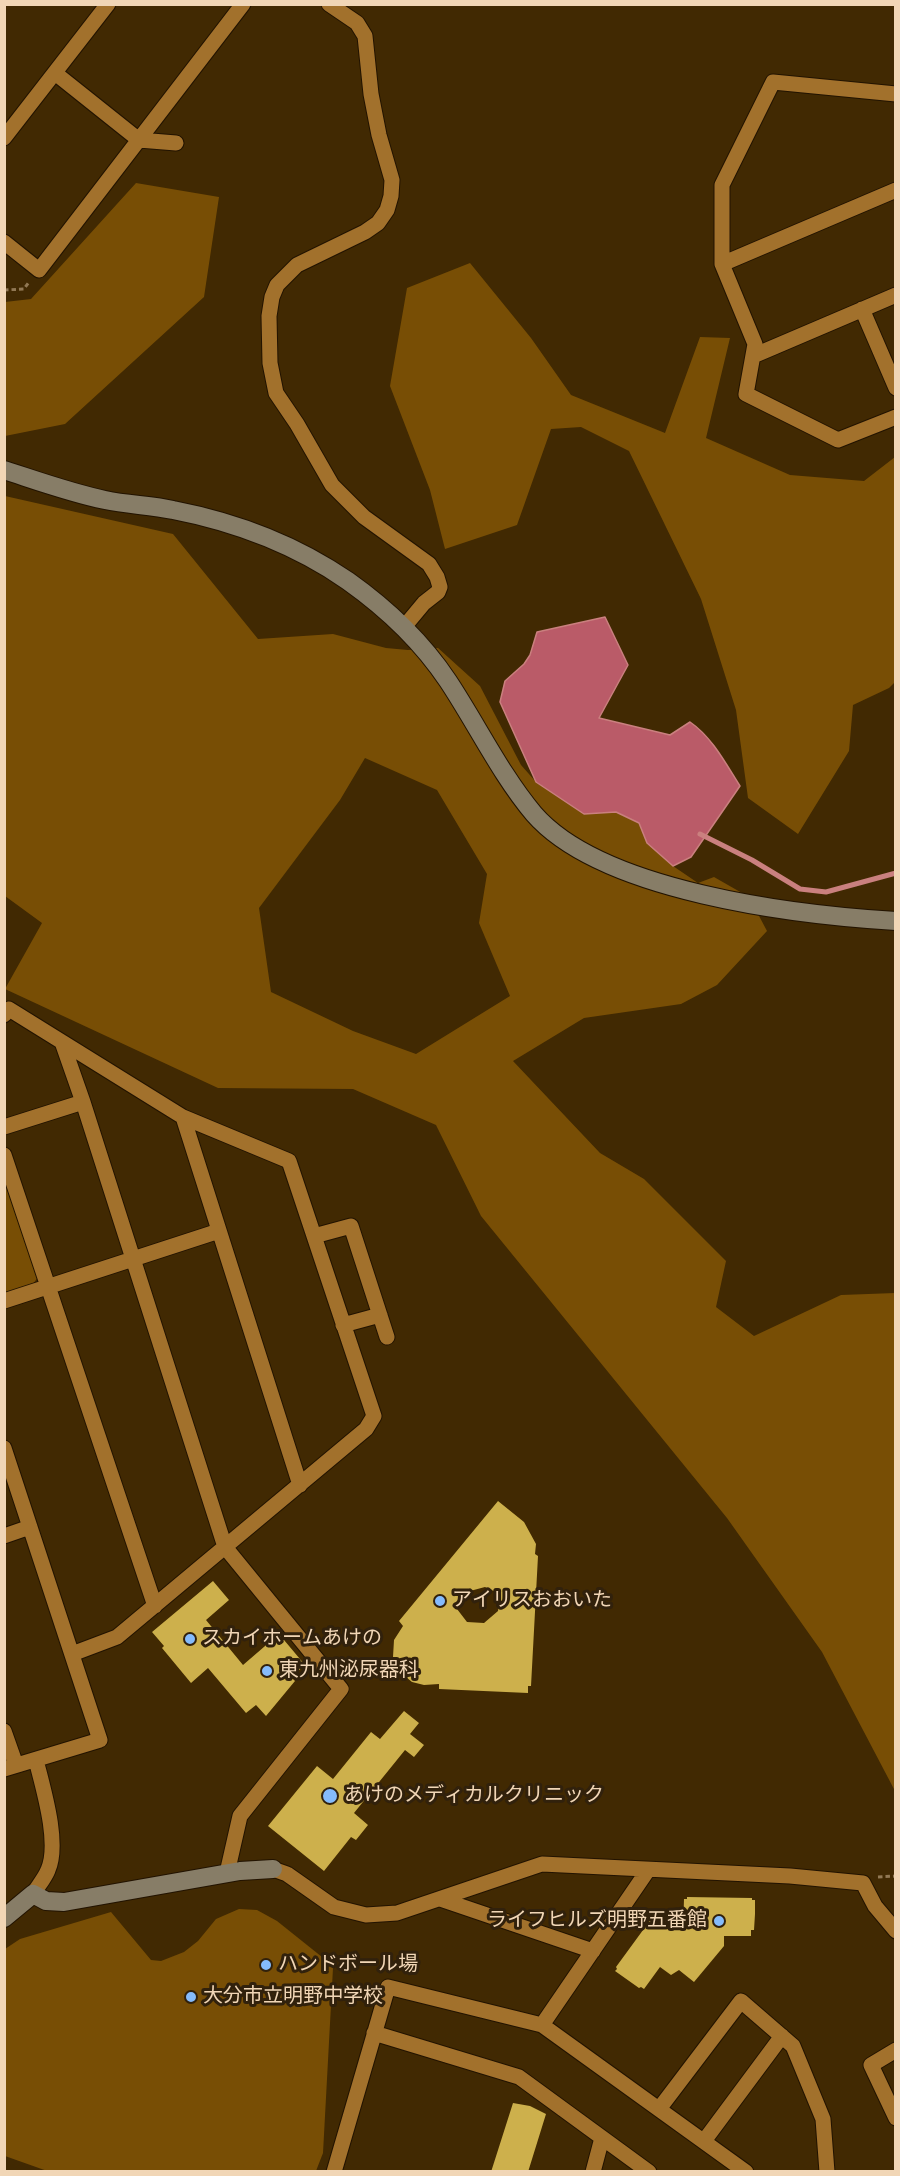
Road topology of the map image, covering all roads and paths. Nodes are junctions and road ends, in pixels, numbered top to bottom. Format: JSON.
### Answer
{"nodes":[{"id":1,"x":108,"y":4,"type":"edge"},
{"id":2,"x":243,"y":4,"type":"edge"},
{"id":3,"x":329,"y":4,"type":"edge"},
{"id":4,"x":55,"y":73,"type":"junction"},
{"id":5,"x":896,"y":94,"type":"edge"},
{"id":6,"x":4,"y":138,"type":"edge"},
{"id":7,"x":139,"y":140,"type":"junction"},
{"id":8,"x":176,"y":143,"type":"dead end"},
{"id":9,"x":896,"y":190,"type":"edge"},
{"id":10,"x":4,"y":242,"type":"edge"},
{"id":11,"x":722,"y":264,"type":"junction"},
{"id":12,"x":39,"y":270,"type":"junction"},
{"id":13,"x":4,"y":290,"type":"edge"},
{"id":14,"x":896,"y":295,"type":"edge"},
{"id":15,"x":862,"y":309,"type":"junction"},
{"id":16,"x":753,"y":356,"type":"junction"},
{"id":17,"x":896,"y":388,"type":"edge"},
{"id":18,"x":896,"y":417,"type":"edge"},
{"id":19,"x":4,"y":470,"type":"edge"},
{"id":20,"x":404,"y":627,"type":"junction"},
{"id":21,"x":896,"y":921,"type":"edge"},
{"id":22,"x":4,"y":1016,"type":"edge"},
{"id":23,"x":62,"y":1042,"type":"junction"},
{"id":24,"x":83,"y":1102,"type":"junction"},
{"id":25,"x":183,"y":1117,"type":"junction"},
{"id":26,"x":4,"y":1127,"type":"edge"},
{"id":27,"x":4,"y":1155,"type":"edge"},
{"id":28,"x":219,"y":1231,"type":"junction"},
{"id":29,"x":314,"y":1236,"type":"junction"},
{"id":30,"x":133,"y":1259,"type":"junction"},
{"id":31,"x":47,"y":1287,"type":"junction"},
{"id":32,"x":4,"y":1300,"type":"edge"},
{"id":33,"x":380,"y":1315,"type":"junction"},
{"id":34,"x":343,"y":1325,"type":"junction"},
{"id":35,"x":387,"y":1337,"type":"dead end"},
{"id":36,"x":4,"y":1448,"type":"edge"},
{"id":37,"x":300,"y":1485,"type":"junction"},
{"id":38,"x":30,"y":1527,"type":"junction"},
{"id":39,"x":4,"y":1536,"type":"edge"},
{"id":40,"x":225,"y":1547,"type":"junction"},
{"id":41,"x":155,"y":1606,"type":"junction"},
{"id":42,"x":72,"y":1654,"type":"junction"},
{"id":43,"x":4,"y":1731,"type":"edge"},
{"id":44,"x":36,"y":1760,"type":"junction"},
{"id":45,"x":10,"y":1767,"type":"edge"},
{"id":46,"x":273,"y":1869,"type":"joint"},
{"id":47,"x":648,"y":1870,"type":"junction"},
{"id":48,"x":226,"y":1873,"type":"junction"},
{"id":49,"x":33,"y":1894,"type":"junction"},
{"id":50,"x":440,"y":1899,"type":"junction"},
{"id":51,"x":4,"y":1918,"type":"edge"},
{"id":52,"x":896,"y":1931,"type":"edge"},
{"id":53,"x":593,"y":1951,"type":"junction"},
{"id":54,"x":542,"y":2025,"type":"junction"},
{"id":55,"x":374,"y":2033,"type":"junction"},
{"id":56,"x":782,"y":2036,"type":"junction"},
{"id":57,"x":896,"y":2050,"type":"edge"},
{"id":58,"x":659,"y":2109,"type":"junction"},
{"id":59,"x":896,"y":2118,"type":"edge"},
{"id":60,"x":602,"y":2138,"type":"junction"},
{"id":61,"x":704,"y":2141,"type":"junction"},
{"id":62,"x":334,"y":2172,"type":"edge"},
{"id":63,"x":592,"y":2172,"type":"edge"},
{"id":64,"x":649,"y":2172,"type":"edge"},
{"id":65,"x":746,"y":2172,"type":"edge"},
{"id":66,"x":827,"y":2172,"type":"edge"}],
"edges":[{"from":1,"to":4,"type":"street"},
{"from":2,"to":7,"type":"street"},
{"from":3,"to":20,"type":"street"},
{"from":4,"to":6,"type":"street"},
{"from":4,"to":7,"type":"street"},
{"from":5,"to":11,"type":"street"},
{"from":7,"to":8,"type":"street"},
{"from":7,"to":12,"type":"street"},
{"from":9,"to":11,"type":"street"},
{"from":10,"to":12,"type":"street"},
{"from":11,"to":16,"type":"street"},
{"from":12,"to":13,"type":"path"},
{"from":14,"to":15,"type":"street"},
{"from":15,"to":16,"type":"street"},
{"from":15,"to":17,"type":"street"},
{"from":16,"to":18,"type":"street"},
{"from":19,"to":20,"type":"street"},
{"from":20,"to":21,"type":"street"},
{"from":22,"to":23,"type":"street"},
{"from":23,"to":24,"type":"street"},
{"from":23,"to":25,"type":"street"},
{"from":24,"to":26,"type":"street"},
{"from":24,"to":30,"type":"street"},
{"from":25,"to":28,"type":"street"},
{"from":25,"to":29,"type":"street"},
{"from":27,"to":31,"type":"street"},
{"from":28,"to":30,"type":"street"},
{"from":28,"to":37,"type":"street"},
{"from":29,"to":33,"type":"street"},
{"from":29,"to":34,"type":"street"},
{"from":30,"to":31,"type":"street"},
{"from":30,"to":40,"type":"street"},
{"from":31,"to":32,"type":"street"},
{"from":31,"to":41,"type":"street"},
{"from":33,"to":34,"type":"street"},
{"from":33,"to":35,"type":"street"},
{"from":34,"to":37,"type":"street"},
{"from":36,"to":38,"type":"street"},
{"from":37,"to":40,"type":"street"},
{"from":38,"to":39,"type":"street"},
{"from":38,"to":42,"type":"street"},
{"from":40,"to":41,"type":"street"},
{"from":40,"to":48,"type":"street"},
{"from":41,"to":42,"type":"street"},
{"from":42,"to":44,"type":"street"},
{"from":43,"to":45,"type":"street"},
{"from":44,"to":45,"type":"street"},
{"from":44,"to":49,"type":"street"},
{"from":46,"to":48,"type":"street"},
{"from":46,"to":50,"type":"street"},
{"from":47,"to":50,"type":"street"},
{"from":47,"to":52,"type":"street"},
{"from":47,"to":53,"type":"street"},
{"from":48,"to":49,"type":"street"},
{"from":49,"to":51,"type":"street"},
{"from":50,"to":53,"type":"street"},
{"from":53,"to":54,"type":"street"},
{"from":54,"to":55,"type":"street"},
{"from":54,"to":58,"type":"street"},
{"from":55,"to":60,"type":"street"},
{"from":55,"to":62,"type":"street"},
{"from":56,"to":58,"type":"street"},
{"from":56,"to":61,"type":"street"},
{"from":56,"to":66,"type":"street"},
{"from":57,"to":59,"type":"street"},
{"from":58,"to":61,"type":"street"},
{"from":60,"to":63,"type":"street"},
{"from":60,"to":64,"type":"street"},
{"from":61,"to":65,"type":"street"}]}
